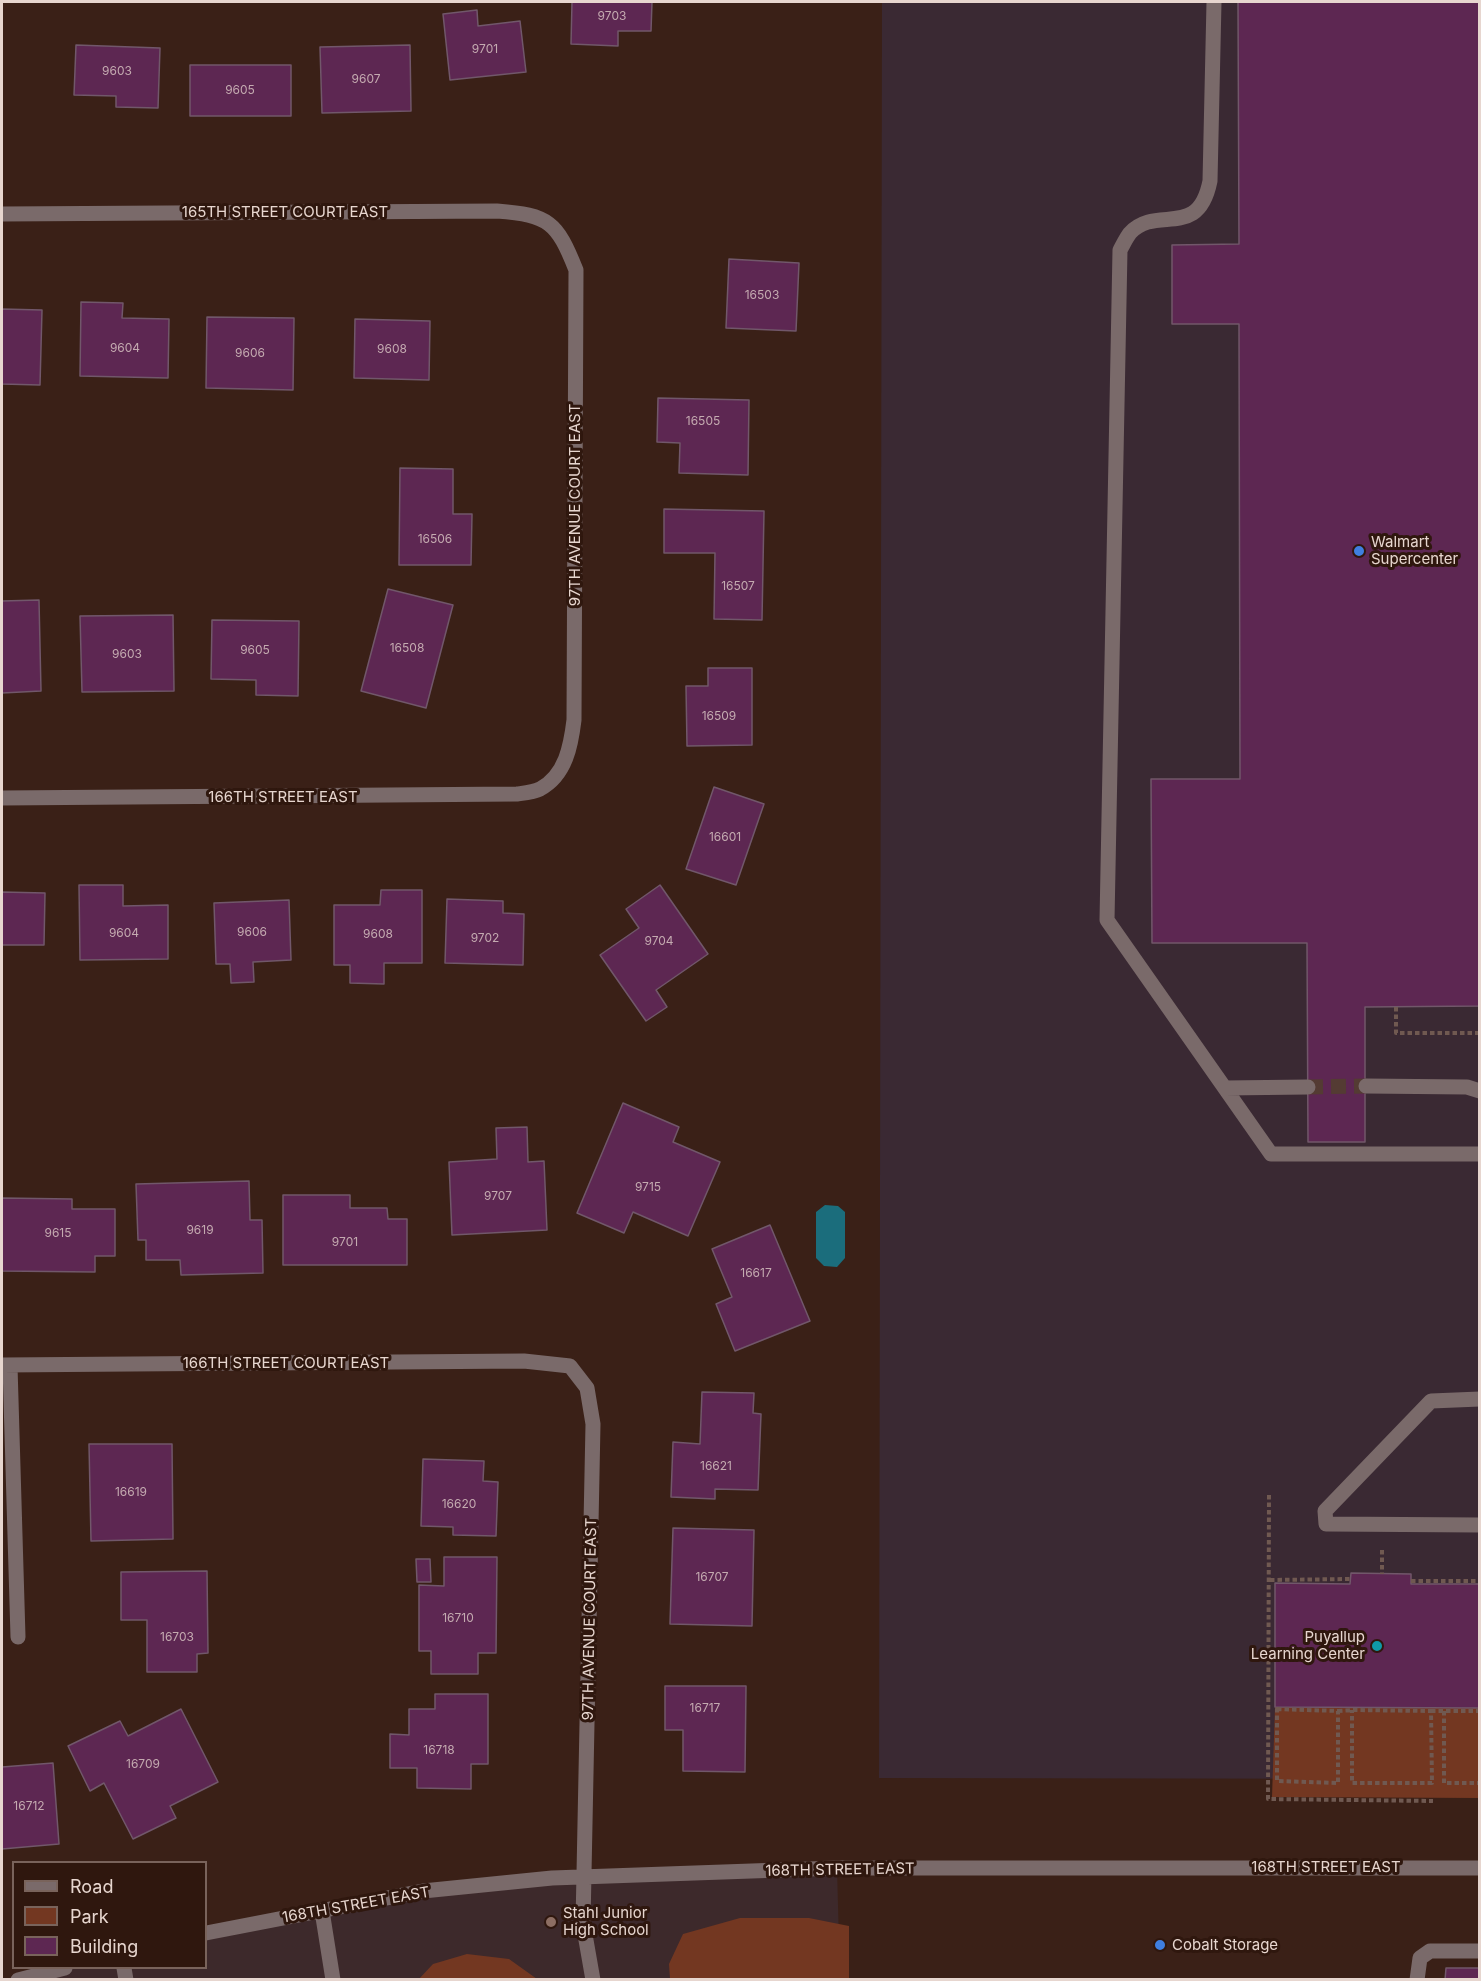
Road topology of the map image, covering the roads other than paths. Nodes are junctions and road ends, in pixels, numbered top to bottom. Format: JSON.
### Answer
{"nodes":[{"id":1,"x":1214,"y":2,"type":"edge"},
{"id":2,"x":2,"y":214,"type":"edge"},
{"id":3,"x":562,"y":236,"type":"joint"},
{"id":4,"x":557,"y":773,"type":"joint"},
{"id":5,"x":2,"y":798,"type":"edge"},
{"id":6,"x":1366,"y":1086,"type":"tunnel mouth"},
{"id":7,"x":1308,"y":1087,"type":"tunnel mouth"},
{"id":8,"x":1225,"y":1088,"type":"junction"},
{"id":9,"x":1479,"y":1091,"type":"edge"},
{"id":10,"x":1479,"y":1154,"type":"edge"},
{"id":11,"x":6,"y":1365,"type":"edge"},
{"id":12,"x":570,"y":1366,"type":"joint"},
{"id":13,"x":1479,"y":1399,"type":"edge"},
{"id":14,"x":1479,"y":1525,"type":"edge"},
{"id":15,"x":18,"y":1638,"type":"dead end"},
{"id":16,"x":1479,"y":1868,"type":"edge"},
{"id":17,"x":585,"y":1878,"type":"junction"},
{"id":18,"x":322,"y":1911,"type":"junction"},
{"id":19,"x":207,"y":1933,"type":"edge"},
{"id":20,"x":1479,"y":1951,"type":"edge"},
{"id":21,"x":61,"y":1969,"type":"edge"},
{"id":22,"x":18,"y":1980,"type":"edge"},
{"id":23,"x":333,"y":1980,"type":"edge"},
{"id":24,"x":593,"y":1980,"type":"edge"},
{"id":25,"x":1418,"y":1980,"type":"edge"}],
"edges":[{"from":1,"to":8,"type":"street"},
{"from":2,"to":3,"type":"street","name":"165TH STREET COURT EAST"},
{"from":3,"to":4,"type":"street","name":"97TH AVENUE COURT EAST"},
{"from":4,"to":5,"type":"street","name":"166TH STREET EAST"},
{"from":6,"to":9,"type":"street"},
{"from":7,"to":8,"type":"street"},
{"from":8,"to":10,"type":"street"},
{"from":11,"to":12,"type":"street","name":"166TH STREET COURT EAST"},
{"from":11,"to":15,"type":"street"},
{"from":12,"to":17,"type":"street","name":"97TH AVENUE COURT EAST"},
{"from":13,"to":14,"type":"street"},
{"from":16,"to":17,"type":"street","name":"168TH STREET EAST"},
{"from":17,"to":18,"type":"street","name":"168TH STREET EAST"},
{"from":17,"to":24,"type":"street","name":"97TH AVENUE COURT EAST"},
{"from":18,"to":19,"type":"street","name":"168TH STREET EAST"},
{"from":18,"to":23,"type":"street"},
{"from":20,"to":25,"type":"street"},
{"from":21,"to":22,"type":"street"}]}
